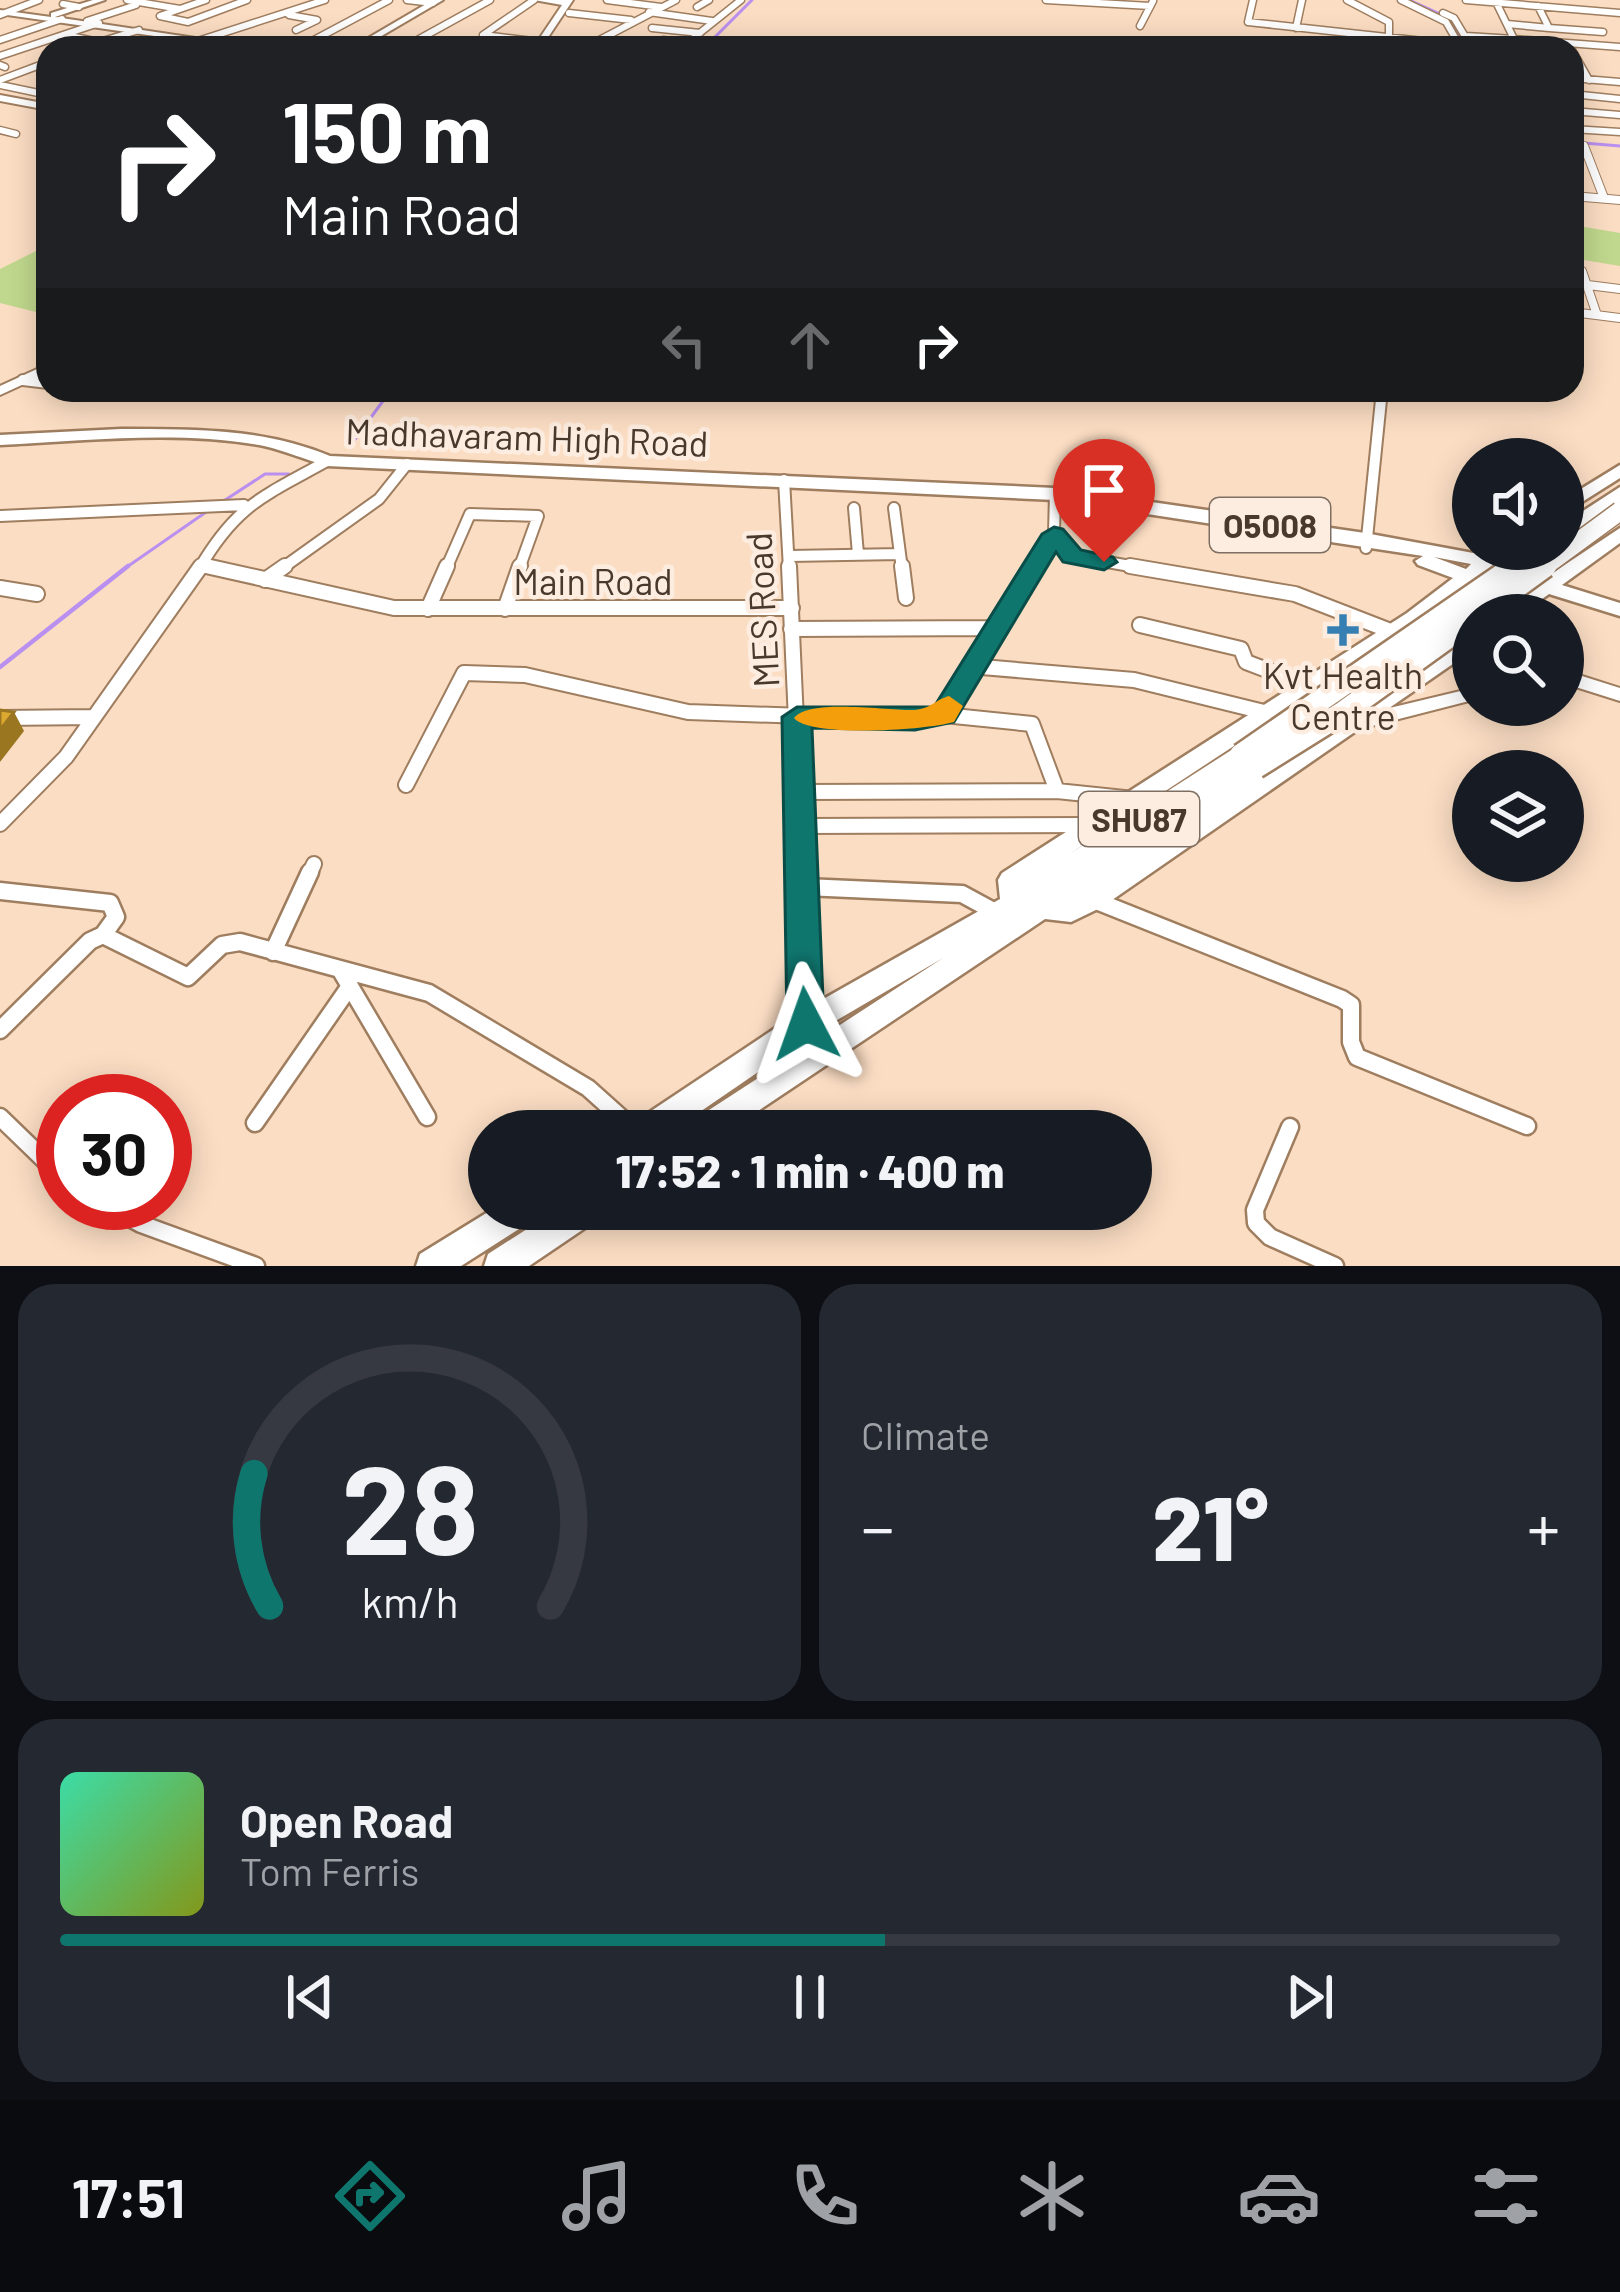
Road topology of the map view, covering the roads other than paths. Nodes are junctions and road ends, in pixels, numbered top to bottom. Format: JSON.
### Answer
{"nodes":[{"id":1,"x":39,"y":0,"type":"edge"},
{"id":2,"x":101,"y":0,"type":"edge"},
{"id":3,"x":127,"y":0,"type":"edge"},
{"id":4,"x":206,"y":0,"type":"edge"},
{"id":5,"x":247,"y":0,"type":"edge"},
{"id":6,"x":325,"y":0,"type":"edge"},
{"id":7,"x":388,"y":0,"type":"edge"},
{"id":8,"x":407,"y":0,"type":"edge"},
{"id":9,"x":490,"y":0,"type":"edge"},
{"id":10,"x":536,"y":0,"type":"edge"},
{"id":11,"x":607,"y":0,"type":"edge"},
{"id":12,"x":676,"y":0,"type":"edge"},
{"id":13,"x":709,"y":0,"type":"edge"},
{"id":14,"x":740,"y":0,"type":"edge"},
{"id":15,"x":1046,"y":0,"type":"edge"},
{"id":16,"x":1252,"y":0,"type":"edge"},
{"id":17,"x":1302,"y":0,"type":"edge"},
{"id":18,"x":1347,"y":0,"type":"edge"},
{"id":19,"x":1401,"y":0,"type":"edge"},
{"id":20,"x":1414,"y":0,"type":"edge"},
{"id":21,"x":1466,"y":0,"type":"edge"},
{"id":22,"x":1605,"y":0,"type":"edge"},
{"id":23,"x":1058,"y":1,"type":"edge"},
{"id":24,"x":1482,"y":1,"type":"edge"},
{"id":25,"x":145,"y":2,"type":"edge"},
{"id":26,"x":436,"y":2,"type":"edge"},
{"id":27,"x":1496,"y":2,"type":"edge"},
{"id":28,"x":634,"y":3,"type":"junction"},
{"id":29,"x":1152,"y":3,"type":"edge"},
{"id":30,"x":63,"y":4,"type":"dead end"},
{"id":31,"x":571,"y":4,"type":"edge"},
{"id":32,"x":1453,"y":4,"type":"dead end"},
{"id":33,"x":1558,"y":4,"type":"edge"},
{"id":34,"x":1103,"y":6,"type":"junction"},
{"id":35,"x":1538,"y":6,"type":"junction"},
{"id":36,"x":79,"y":7,"type":"junction"},
{"id":37,"x":662,"y":7,"type":"junction"},
{"id":38,"x":697,"y":7,"type":"dead end"},
{"id":39,"x":180,"y":9,"type":"junction"},
{"id":40,"x":623,"y":10,"type":"dead end"},
{"id":41,"x":1593,"y":10,"type":"junction"},
{"id":42,"x":648,"y":12,"type":"junction"},
{"id":43,"x":1608,"y":12,"type":"junction"},
{"id":44,"x":1620,"y":13,"type":"edge"},
{"id":45,"x":3,"y":14,"type":"edge"},
{"id":46,"x":1345,"y":14,"type":"dead end"},
{"id":47,"x":288,"y":15,"type":"junction"},
{"id":48,"x":47,"y":17,"type":"junction"},
{"id":49,"x":1452,"y":17,"type":"junction"},
{"id":50,"x":62,"y":19,"type":"junction"},
{"id":51,"x":1093,"y":19,"type":"dead end"},
{"id":52,"x":632,"y":21,"type":"junction"},
{"id":53,"x":712,"y":21,"type":"junction"},
{"id":54,"x":84,"y":22,"type":"junction"},
{"id":55,"x":188,"y":22,"type":"junction"},
{"id":56,"x":98,"y":23,"type":"junction"},
{"id":57,"x":1507,"y":25,"type":"junction"},
{"id":58,"x":1140,"y":26,"type":"dead end"},
{"id":59,"x":652,"y":28,"type":"dead end"},
{"id":60,"x":1296,"y":28,"type":"junction"},
{"id":61,"x":1549,"y":28,"type":"junction"},
{"id":62,"x":139,"y":29,"type":"junction"},
{"id":63,"x":228,"y":29,"type":"junction"},
{"id":64,"x":296,"y":30,"type":"dead end"},
{"id":65,"x":1603,"y":32,"type":"junction"},
{"id":66,"x":700,"y":33,"type":"junction"},
{"id":67,"x":1343,"y":33,"type":"junction"},
{"id":68,"x":64,"y":35,"type":"junction"},
{"id":69,"x":61,"y":36,"type":"edge"},
{"id":70,"x":69,"y":36,"type":"edge"},
{"id":71,"x":118,"y":36,"type":"edge"},
{"id":72,"x":172,"y":36,"type":"edge"},
{"id":73,"x":209,"y":36,"type":"edge"},
{"id":74,"x":321,"y":36,"type":"edge"},
{"id":75,"x":376,"y":36,"type":"edge"},
{"id":76,"x":426,"y":36,"type":"edge"},
{"id":77,"x":489,"y":36,"type":"edge"},
{"id":78,"x":549,"y":36,"type":"edge"},
{"id":79,"x":602,"y":36,"type":"edge"},
{"id":80,"x":696,"y":36,"type":"edge"},
{"id":81,"x":1371,"y":36,"type":"edge"},
{"id":82,"x":1389,"y":36,"type":"edge"},
{"id":83,"x":1454,"y":36,"type":"edge"},
{"id":84,"x":1466,"y":36,"type":"edge"},
{"id":85,"x":1512,"y":36,"type":"edge"},
{"id":86,"x":0,"y":40,"type":"edge"},
{"id":87,"x":36,"y":44,"type":"edge"},
{"id":88,"x":27,"y":47,"type":"junction"},
{"id":89,"x":1584,"y":47,"type":"edge"},
{"id":90,"x":1619,"y":48,"type":"edge"},
{"id":91,"x":36,"y":49,"type":"edge"},
{"id":92,"x":0,"y":56,"type":"edge"},
{"id":93,"x":36,"y":67,"type":"edge"},
{"id":94,"x":1584,"y":71,"type":"edge"},
{"id":95,"x":1584,"y":79,"type":"edge"},
{"id":96,"x":1589,"y":80,"type":"junction"},
{"id":97,"x":0,"y":82,"type":"edge"},
{"id":98,"x":1620,"y":82,"type":"edge"},
{"id":99,"x":36,"y":91,"type":"edge"},
{"id":100,"x":1584,"y":95,"type":"edge"},
{"id":101,"x":0,"y":98,"type":"edge"},
{"id":102,"x":1620,"y":99,"type":"edge"},
{"id":103,"x":36,"y":105,"type":"edge"},
{"id":104,"x":1584,"y":112,"type":"edge"},
{"id":105,"x":1620,"y":115,"type":"edge"},
{"id":106,"x":1584,"y":129,"type":"edge"},
{"id":107,"x":0,"y":130,"type":"edge"},
{"id":108,"x":1620,"y":133,"type":"edge"},
{"id":109,"x":16,"y":134,"type":"dead end"},
{"id":110,"x":1584,"y":146,"type":"dead end"},
{"id":111,"x":1584,"y":197,"type":"edge"},
{"id":112,"x":1604,"y":198,"type":"junction"},
{"id":113,"x":1620,"y":200,"type":"edge"},
{"id":114,"x":1584,"y":284,"type":"joint"},
{"id":115,"x":1620,"y":290,"type":"edge"},
{"id":116,"x":1584,"y":313,"type":"edge"},
{"id":117,"x":1598,"y":315,"type":"junction"},
{"id":118,"x":1620,"y":318,"type":"edge"},
{"id":119,"x":36,"y":374,"type":"edge"},
{"id":120,"x":23,"y":380,"type":"junction"},
{"id":121,"x":36,"y":382,"type":"edge"},
{"id":122,"x":0,"y":391,"type":"edge"},
{"id":123,"x":1381,"y":402,"type":"edge"},
{"id":124,"x":0,"y":440,"type":"edge"},
{"id":125,"x":326,"y":461,"type":"junction"},
{"id":126,"x":396,"y":466,"type":"junction"},
{"id":127,"x":1620,"y":470,"type":"edge"},
{"id":128,"x":783,"y":484,"type":"junction"},
{"id":129,"x":1620,"y":493,"type":"edge"},
{"id":130,"x":1584,"y":494,"type":"edge"},
{"id":131,"x":1055,"y":497,"type":"junction"},
{"id":132,"x":244,"y":505,"type":"junction"},
{"id":133,"x":854,"y":508,"type":"dead end"},
{"id":134,"x":894,"y":508,"type":"dead end"},
{"id":135,"x":1620,"y":512,"type":"edge"},
{"id":136,"x":0,"y":516,"type":"edge"},
{"id":137,"x":1584,"y":520,"type":"edge"},
{"id":138,"x":1054,"y":534,"type":"junction"},
{"id":139,"x":1620,"y":534,"type":"edge"},
{"id":140,"x":1366,"y":544,"type":"junction"},
{"id":141,"x":1584,"y":549,"type":"edge"},
{"id":142,"x":858,"y":554,"type":"junction"},
{"id":143,"x":899,"y":554,"type":"junction"},
{"id":144,"x":1593,"y":554,"type":"junction"},
{"id":145,"x":790,"y":556,"type":"junction"},
{"id":146,"x":1452,"y":562,"type":"edge"},
{"id":147,"x":202,"y":565,"type":"junction"},
{"id":148,"x":1475,"y":570,"type":"edge"},
{"id":149,"x":1511,"y":570,"type":"edge"},
{"id":150,"x":265,"y":580,"type":"junction"},
{"id":151,"x":1550,"y":583,"type":"junction"},
{"id":152,"x":0,"y":588,"type":"edge"},
{"id":153,"x":37,"y":594,"type":"dead end"},
{"id":154,"x":1508,"y":594,"type":"edge"},
{"id":155,"x":1535,"y":594,"type":"edge"},
{"id":156,"x":906,"y":598,"type":"dead end"},
{"id":157,"x":1620,"y":605,"type":"edge"},
{"id":158,"x":792,"y":608,"type":"junction"},
{"id":159,"x":428,"y":609,"type":"junction"},
{"id":160,"x":505,"y":609,"type":"junction"},
{"id":161,"x":1414,"y":618,"type":"junction"},
{"id":162,"x":1140,"y":625,"type":"dead end"},
{"id":163,"x":995,"y":628,"type":"junction"},
{"id":164,"x":791,"y":629,"type":"junction"},
{"id":165,"x":1393,"y":632,"type":"junction"},
{"id":166,"x":1452,"y":634,"type":"edge"},
{"id":167,"x":1452,"y":635,"type":"edge"},
{"id":168,"x":1452,"y":655,"type":"edge"},
{"id":169,"x":970,"y":666,"type":"junction"},
{"id":170,"x":1584,"y":683,"type":"edge"},
{"id":171,"x":1311,"y":686,"type":"junction"},
{"id":172,"x":1620,"y":694,"type":"edge"},
{"id":173,"x":1452,"y":699,"type":"edge"},
{"id":174,"x":1270,"y":714,"type":"junction"},
{"id":175,"x":944,"y":715,"type":"junction"},
{"id":176,"x":94,"y":717,"type":"junction"},
{"id":177,"x":797,"y":717,"type":"junction"},
{"id":178,"x":0,"y":718,"type":"edge"},
{"id":179,"x":1352,"y":724,"type":"junction"},
{"id":180,"x":1249,"y":761,"type":"junction"},
{"id":181,"x":406,"y":784,"type":"dead end"},
{"id":182,"x":1057,"y":791,"type":"junction"},
{"id":183,"x":802,"y":792,"type":"junction"},
{"id":184,"x":1136,"y":799,"type":"junction"},
{"id":185,"x":0,"y":824,"type":"edge"},
{"id":186,"x":1092,"y":825,"type":"junction"},
{"id":187,"x":801,"y":826,"type":"junction"},
{"id":188,"x":314,"y":864,"type":"dead end"},
{"id":189,"x":805,"y":887,"type":"junction"},
{"id":190,"x":0,"y":891,"type":"edge"},
{"id":191,"x":1093,"y":900,"type":"junction"},
{"id":192,"x":1017,"y":908,"type":"junction"},
{"id":193,"x":103,"y":935,"type":"junction"},
{"id":194,"x":273,"y":952,"type":"junction"},
{"id":195,"x":345,"y":978,"type":"junction"},
{"id":196,"x":806,"y":1024,"type":"junction"},
{"id":197,"x":0,"y":1030,"type":"edge"},
{"id":198,"x":613,"y":1110,"type":"edge"},
{"id":199,"x":678,"y":1110,"type":"edge"},
{"id":200,"x":733,"y":1110,"type":"edge"},
{"id":201,"x":0,"y":1117,"type":"edge"},
{"id":202,"x":427,"y":1117,"type":"dead end"},
{"id":203,"x":255,"y":1123,"type":"dead end"},
{"id":204,"x":1527,"y":1126,"type":"dead end"},
{"id":205,"x":1289,"y":1127,"type":"dead end"},
{"id":206,"x":36,"y":1152,"type":"edge"},
{"id":207,"x":157,"y":1230,"type":"edge"},
{"id":208,"x":489,"y":1230,"type":"edge"},
{"id":209,"x":554,"y":1230,"type":"edge"},
{"id":210,"x":256,"y":1266,"type":"edge"},
{"id":211,"x":432,"y":1266,"type":"edge"},
{"id":212,"x":500,"y":1266,"type":"edge"},
{"id":213,"x":1335,"y":1266,"type":"edge"}],
"edges":[{"from":1,"to":45,"type":"street"},
{"from":2,"to":36,"type":"street"},
{"from":3,"to":25,"type":"street"},
{"from":4,"to":39,"type":"street"},
{"from":5,"to":55,"type":"street"},
{"from":6,"to":47,"type":"street"},
{"from":7,"to":74,"type":"street"},
{"from":8,"to":26,"type":"street"},
{"from":9,"to":76,"type":"street"},
{"from":10,"to":31,"type":"street"},
{"from":10,"to":77,"type":"street"},
{"from":11,"to":28,"type":"street"},
{"from":12,"to":37,"type":"street"},
{"from":13,"to":38,"type":"street"},
{"from":14,"to":53,"type":"street"},
{"from":15,"to":23,"type":"street"},
{"from":16,"to":60,"type":"street"},
{"from":17,"to":60,"type":"street"},
{"from":18,"to":82,"type":"street"},
{"from":19,"to":83,"type":"street"},
{"from":20,"to":49,"type":"street"},
{"from":21,"to":24,"type":"street"},
{"from":22,"to":43,"type":"street"},
{"from":23,"to":34,"type":"street"},
{"from":24,"to":27,"type":"street"},
{"from":25,"to":39,"type":"street"},
{"from":25,"to":54,"type":"street"},
{"from":26,"to":75,"type":"street"},
{"from":27,"to":35,"type":"street"},
{"from":27,"to":57,"type":"street"},
{"from":28,"to":37,"type":"street"},
{"from":28,"to":40,"type":"street"},
{"from":29,"to":34,"type":"street"},
{"from":29,"to":58,"type":"street"},
{"from":30,"to":36,"type":"street"},
{"from":31,"to":52,"type":"street"},
{"from":31,"to":78,"type":"street"},
{"from":32,"to":49,"type":"street"},
{"from":33,"to":35,"type":"street"},
{"from":33,"to":41,"type":"street"},
{"from":34,"to":51,"type":"street"},
{"from":35,"to":61,"type":"street"},
{"from":36,"to":48,"type":"street"},
{"from":37,"to":42,"type":"street"},
{"from":39,"to":55,"type":"street"},
{"from":41,"to":43,"type":"street"},
{"from":41,"to":65,"type":"street"},
{"from":42,"to":52,"type":"street"},
{"from":42,"to":53,"type":"street"},
{"from":43,"to":44,"type":"street"},
{"from":45,"to":48,"type":"street"},
{"from":46,"to":67,"type":"street"},
{"from":47,"to":63,"type":"street"},
{"from":47,"to":64,"type":"street"},
{"from":48,"to":50,"type":"street"},
{"from":49,"to":84,"type":"street"},
{"from":50,"to":54,"type":"street"},
{"from":50,"to":86,"type":"street"},
{"from":52,"to":79,"type":"street"},
{"from":53,"to":66,"type":"street"},
{"from":54,"to":56,"type":"street"},
{"from":55,"to":63,"type":"street"},
{"from":56,"to":62,"type":"street"},
{"from":56,"to":68,"type":"street"},
{"from":57,"to":61,"type":"street"},
{"from":57,"to":85,"type":"street"},
{"from":59,"to":66,"type":"street"},
{"from":60,"to":67,"type":"street"},
{"from":61,"to":65,"type":"street"},
{"from":62,"to":71,"type":"street"},
{"from":62,"to":72,"type":"street"},
{"from":63,"to":73,"type":"street"},
{"from":65,"to":90,"type":"street"},
{"from":66,"to":80,"type":"street"},
{"from":67,"to":81,"type":"street"},
{"from":68,"to":69,"type":"street"},
{"from":68,"to":70,"type":"street"},
{"from":87,"to":88,"type":"street"},
{"from":88,"to":91,"type":"street"},
{"from":88,"to":92,"type":"street"},
{"from":89,"to":90,"type":"street"},
{"from":93,"to":97,"type":"street"},
{"from":94,"to":96,"type":"street"},
{"from":95,"to":96,"type":"street"},
{"from":96,"to":98,"type":"street"},
{"from":97,"to":99,"type":"street"},
{"from":100,"to":102,"type":"street"},
{"from":101,"to":103,"type":"street"},
{"from":104,"to":105,"type":"street"},
{"from":106,"to":108,"type":"street"},
{"from":107,"to":109,"type":"street"},
{"from":110,"to":112,"type":"street"},
{"from":111,"to":112,"type":"street"},
{"from":112,"to":113,"type":"street"},
{"from":114,"to":115,"type":"street"},
{"from":114,"to":117,"type":"street"},
{"from":116,"to":117,"type":"street"},
{"from":117,"to":118,"type":"street"},
{"from":119,"to":120,"type":"street"},
{"from":120,"to":121,"type":"street"},
{"from":120,"to":122,"type":"street"},
{"from":123,"to":140,"type":"street"},
{"from":124,"to":125,"type":"main road","name":"Madhavaram High Road"},
{"from":125,"to":126,"type":"main road","name":"Madhavaram High Road"},
{"from":125,"to":132,"type":"street"},
{"from":126,"to":128,"type":"main road","name":"Madhavaram High Road"},
{"from":126,"to":150,"type":"street"},
{"from":127,"to":130,"type":"main road"},
{"from":128,"to":131,"type":"main road","name":"Madhavaram High Road"},
{"from":128,"to":145,"type":"street","name":"MES Road"},
{"from":129,"to":137,"type":"main road"},
{"from":131,"to":138,"type":"street"},
{"from":131,"to":140,"type":"main road","number":"O5008"},
{"from":132,"to":136,"type":"street"},
{"from":132,"to":147,"type":"street"},
{"from":133,"to":142,"type":"street"},
{"from":134,"to":143,"type":"street"},
{"from":135,"to":154,"type":"main road","number":"SHU87","bridge":true},
{"from":138,"to":163,"type":"street"},
{"from":138,"to":165,"type":"street"},
{"from":139,"to":144,"type":"main road"},
{"from":140,"to":146,"type":"main road","number":"O5008"},
{"from":141,"to":144,"type":"main road"},
{"from":142,"to":143,"type":"street"},
{"from":142,"to":145,"type":"street"},
{"from":143,"to":156,"type":"street"},
{"from":144,"to":151,"type":"main road"},
{"from":145,"to":158,"type":"street","name":"MES Road"},
{"from":147,"to":150,"type":"street","name":"Main Road"},
{"from":147,"to":176,"type":"street"},
{"from":148,"to":161,"type":"main road"},
{"from":149,"to":180,"type":"main road","number":"SHU87","bridge":true},
{"from":150,"to":159,"type":"street","name":"Main Road"},
{"from":151,"to":155,"type":"main road"},
{"from":151,"to":157,"type":"main road"},
{"from":152,"to":153,"type":"street"},
{"from":158,"to":160,"type":"street","name":"Main Road"},
{"from":158,"to":164,"type":"street","name":"MES Road"},
{"from":159,"to":160,"type":"street","name":"Main Road"},
{"from":159,"to":160,"type":"street"},
{"from":161,"to":165,"type":"main road"},
{"from":161,"to":167,"type":"main road"},
{"from":162,"to":171,"type":"street"},
{"from":163,"to":164,"type":"street"},
{"from":163,"to":169,"type":"street"},
{"from":164,"to":177,"type":"street","name":"MES Road"},
{"from":165,"to":171,"type":"main road"},
{"from":166,"to":180,"type":"main road","number":"SHU87","bridge":true},
{"from":168,"to":179,"type":"main road"},
{"from":169,"to":174,"type":"street"},
{"from":169,"to":175,"type":"street"},
{"from":170,"to":172,"type":"street"},
{"from":171,"to":174,"type":"main road"},
{"from":173,"to":179,"type":"street"},
{"from":174,"to":184,"type":"main road"},
{"from":175,"to":177,"type":"street"},
{"from":175,"to":182,"type":"street"},
{"from":176,"to":178,"type":"street"},
{"from":176,"to":185,"type":"street"},
{"from":177,"to":181,"type":"street"},
{"from":177,"to":183,"type":"street","name":"MES Road"},
{"from":179,"to":191,"type":"main road"},
{"from":180,"to":192,"type":"main road","number":"SHU87"},
{"from":182,"to":183,"type":"street"},
{"from":182,"to":184,"type":"street"},
{"from":183,"to":187,"type":"street","name":"MES Road"},
{"from":184,"to":186,"type":"main road"},
{"from":186,"to":187,"type":"street"},
{"from":186,"to":192,"type":"main road"},
{"from":187,"to":189,"type":"street","name":"MES Road"},
{"from":188,"to":194,"type":"street"},
{"from":189,"to":192,"type":"street"},
{"from":189,"to":196,"type":"street","name":"MES Road"},
{"from":190,"to":193,"type":"street"},
{"from":191,"to":192,"type":"main road"},
{"from":191,"to":204,"type":"street"},
{"from":192,"to":196,"type":"main road","number":"SHU87"},
{"from":192,"to":200,"type":"main road","number":"SHU87"},
{"from":193,"to":194,"type":"street"},
{"from":193,"to":197,"type":"street"},
{"from":194,"to":195,"type":"street"},
{"from":195,"to":198,"type":"street"},
{"from":195,"to":202,"type":"street"},
{"from":195,"to":203,"type":"street"},
{"from":196,"to":199,"type":"main road","number":"SHU87"},
{"from":201,"to":206,"type":"street"},
{"from":205,"to":213,"type":"street"},
{"from":207,"to":210,"type":"street"},
{"from":208,"to":211,"type":"main road"},
{"from":209,"to":212,"type":"main road"}]}
